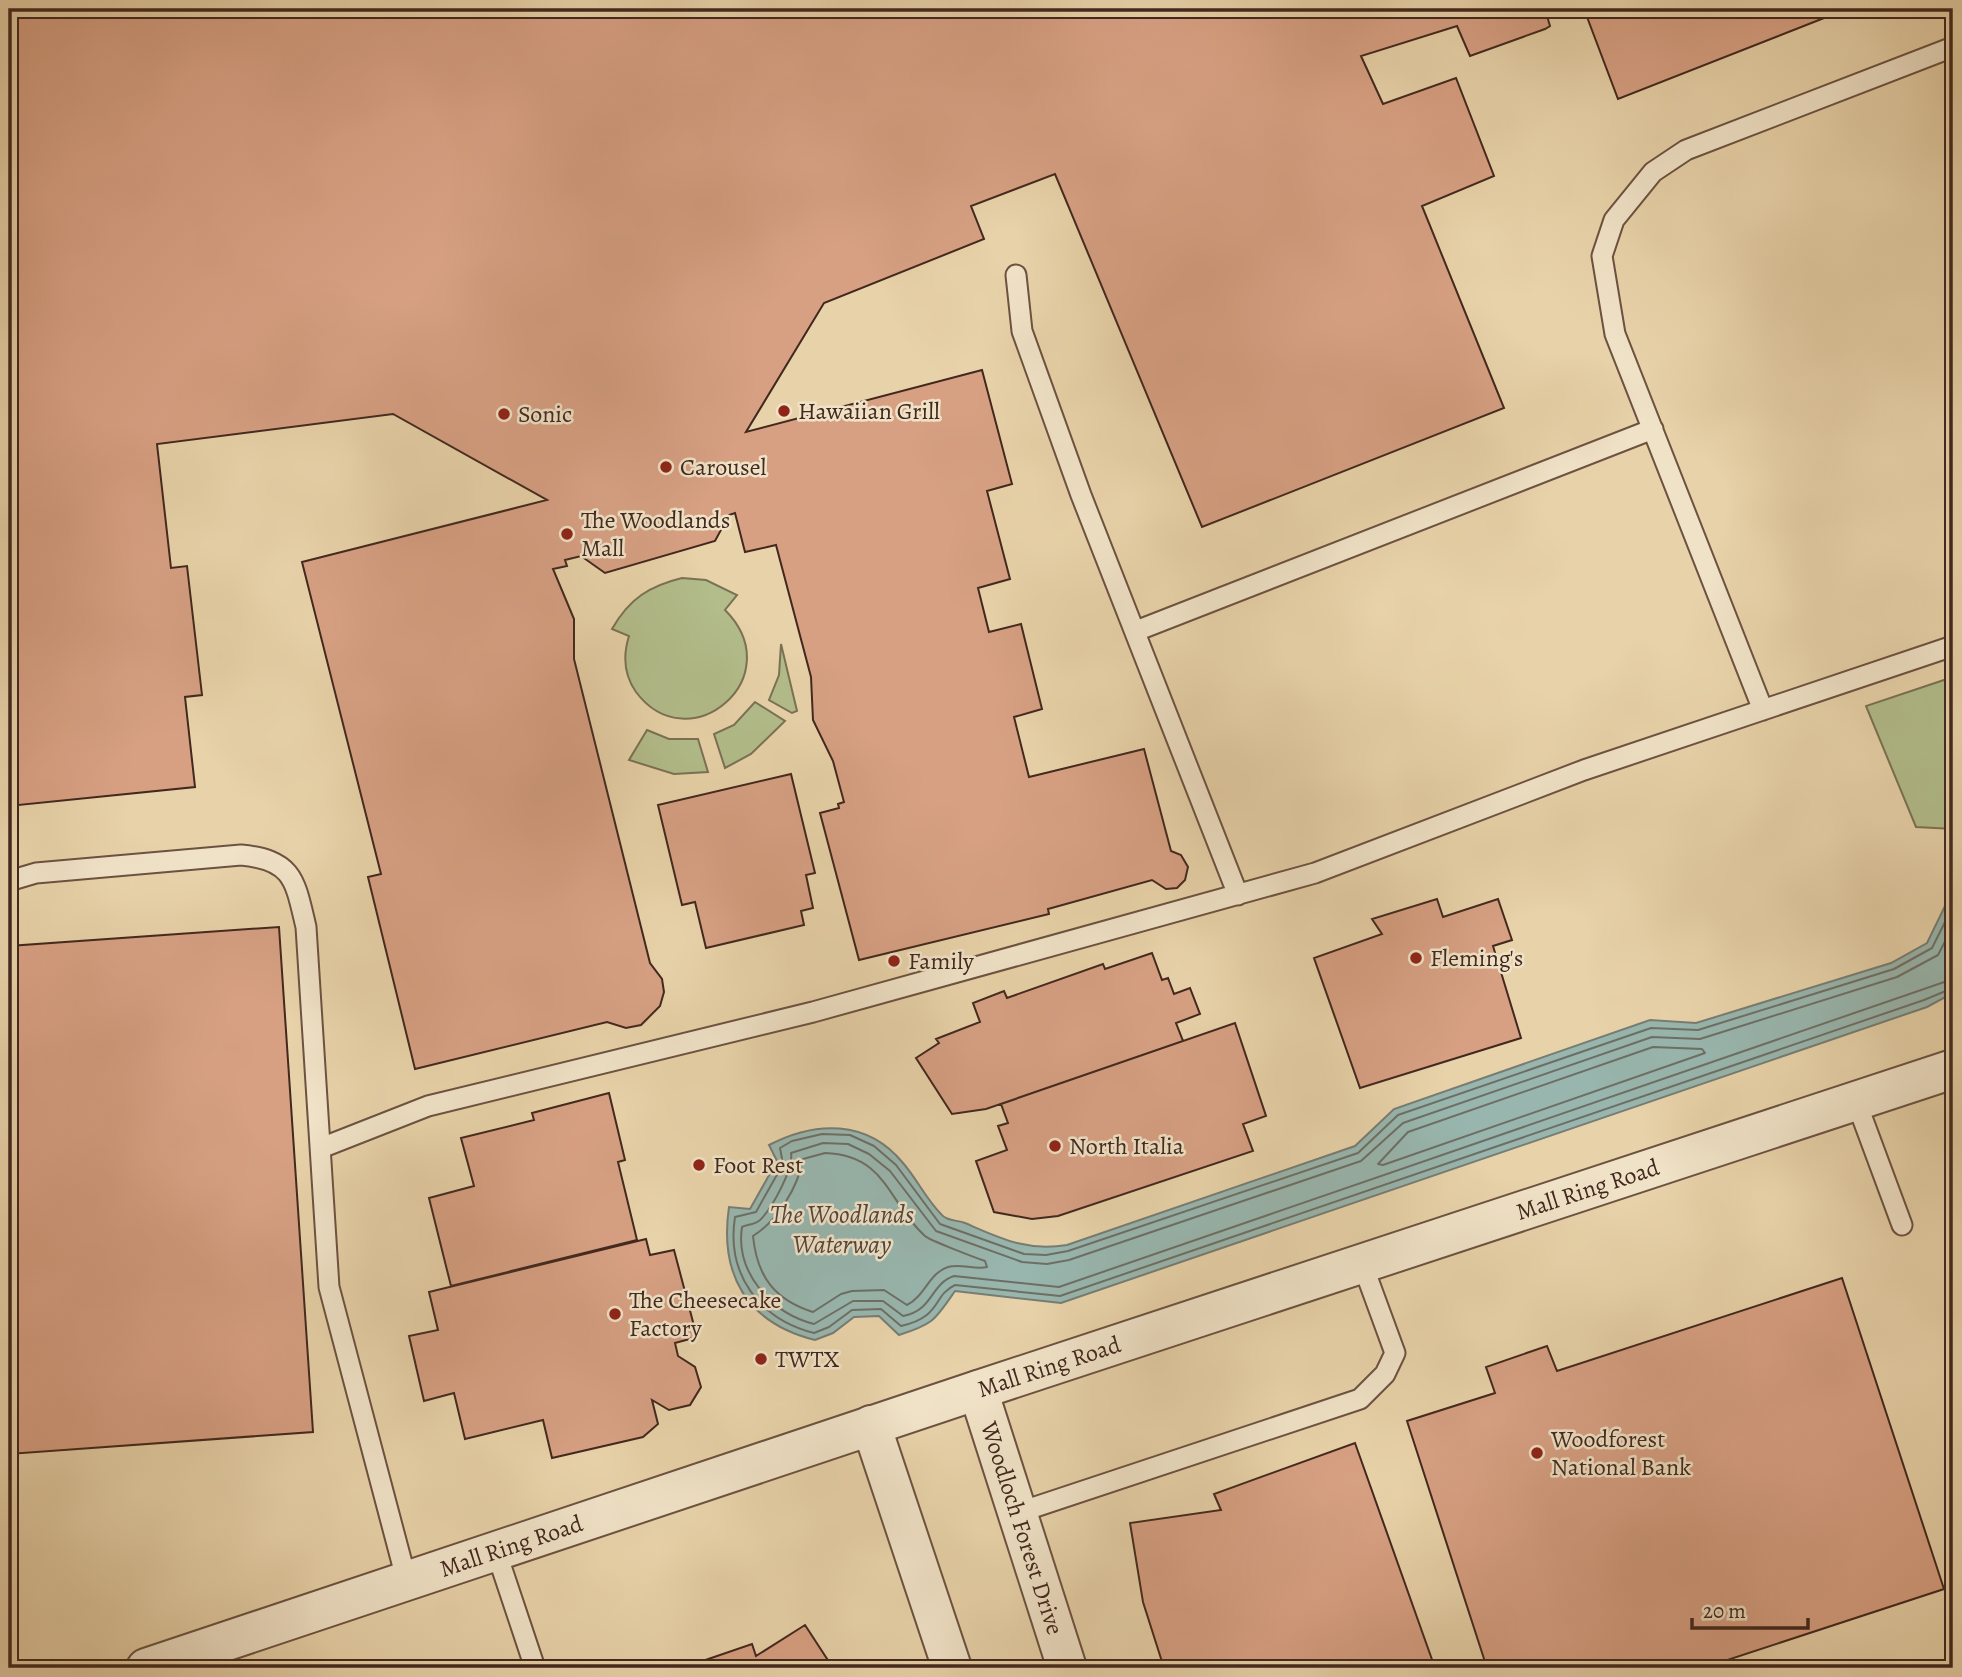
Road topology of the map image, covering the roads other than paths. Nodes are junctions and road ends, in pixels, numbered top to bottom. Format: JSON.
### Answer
{"nodes":[{"id":1,"x":1953,"y":47,"type":"edge"},
{"id":2,"x":1016,"y":275,"type":"dead end"},
{"id":3,"x":1653,"y":429,"type":"junction"},
{"id":4,"x":1136,"y":631,"type":"junction"},
{"id":5,"x":1953,"y":646,"type":"edge"},
{"id":6,"x":1763,"y":710,"type":"junction"},
{"id":7,"x":9,"y":881,"type":"edge"},
{"id":8,"x":1238,"y":895,"type":"junction"},
{"id":9,"x":1953,"y":1069,"type":"edge"},
{"id":10,"x":1856,"y":1101,"type":"junction"},
{"id":11,"x":321,"y":1148,"type":"junction"},
{"id":12,"x":1902,"y":1225,"type":"dead end"},
{"id":13,"x":1362,"y":1263,"type":"junction"},
{"id":14,"x":978,"y":1390,"type":"junction"},
{"id":15,"x":871,"y":1425,"type":"junction"},
{"id":16,"x":1017,"y":1513,"type":"junction"},
{"id":17,"x":496,"y":1551,"type":"junction"},
{"id":18,"x":407,"y":1582,"type":"junction"},
{"id":19,"x":146,"y":1668,"type":"edge"},
{"id":20,"x":535,"y":1668,"type":"edge"},
{"id":21,"x":952,"y":1668,"type":"edge"},
{"id":22,"x":1067,"y":1668,"type":"edge"}],
"edges":[{"from":1,"to":3,"type":"lane"},
{"from":2,"to":4,"type":"lane"},
{"from":3,"to":4,"type":"lane"},
{"from":3,"to":6,"type":"lane"},
{"from":4,"to":8,"type":"lane"},
{"from":5,"to":6,"type":"lane"},
{"from":6,"to":8,"type":"lane"},
{"from":7,"to":11,"type":"lane"},
{"from":8,"to":11,"type":"lane"},
{"from":9,"to":10,"type":"street","name":"Mall Ring Road"},
{"from":10,"to":12,"type":"lane"},
{"from":10,"to":13,"type":"street","name":"Mall Ring Road"},
{"from":11,"to":18,"type":"lane"},
{"from":13,"to":14,"type":"street","name":"Mall Ring Road"},
{"from":13,"to":16,"type":"lane"},
{"from":14,"to":15,"type":"street","name":"Mall Ring Road"},
{"from":14,"to":16,"type":"street","name":"Woodloch Forest Drive"},
{"from":15,"to":17,"type":"street","name":"Mall Ring Road"},
{"from":15,"to":21,"type":"street"},
{"from":16,"to":22,"type":"street","name":"Woodloch Forest Drive"},
{"from":17,"to":18,"type":"street","name":"Mall Ring Road"},
{"from":17,"to":20,"type":"lane"},
{"from":18,"to":19,"type":"street","name":"Mall Ring Road"}]}
